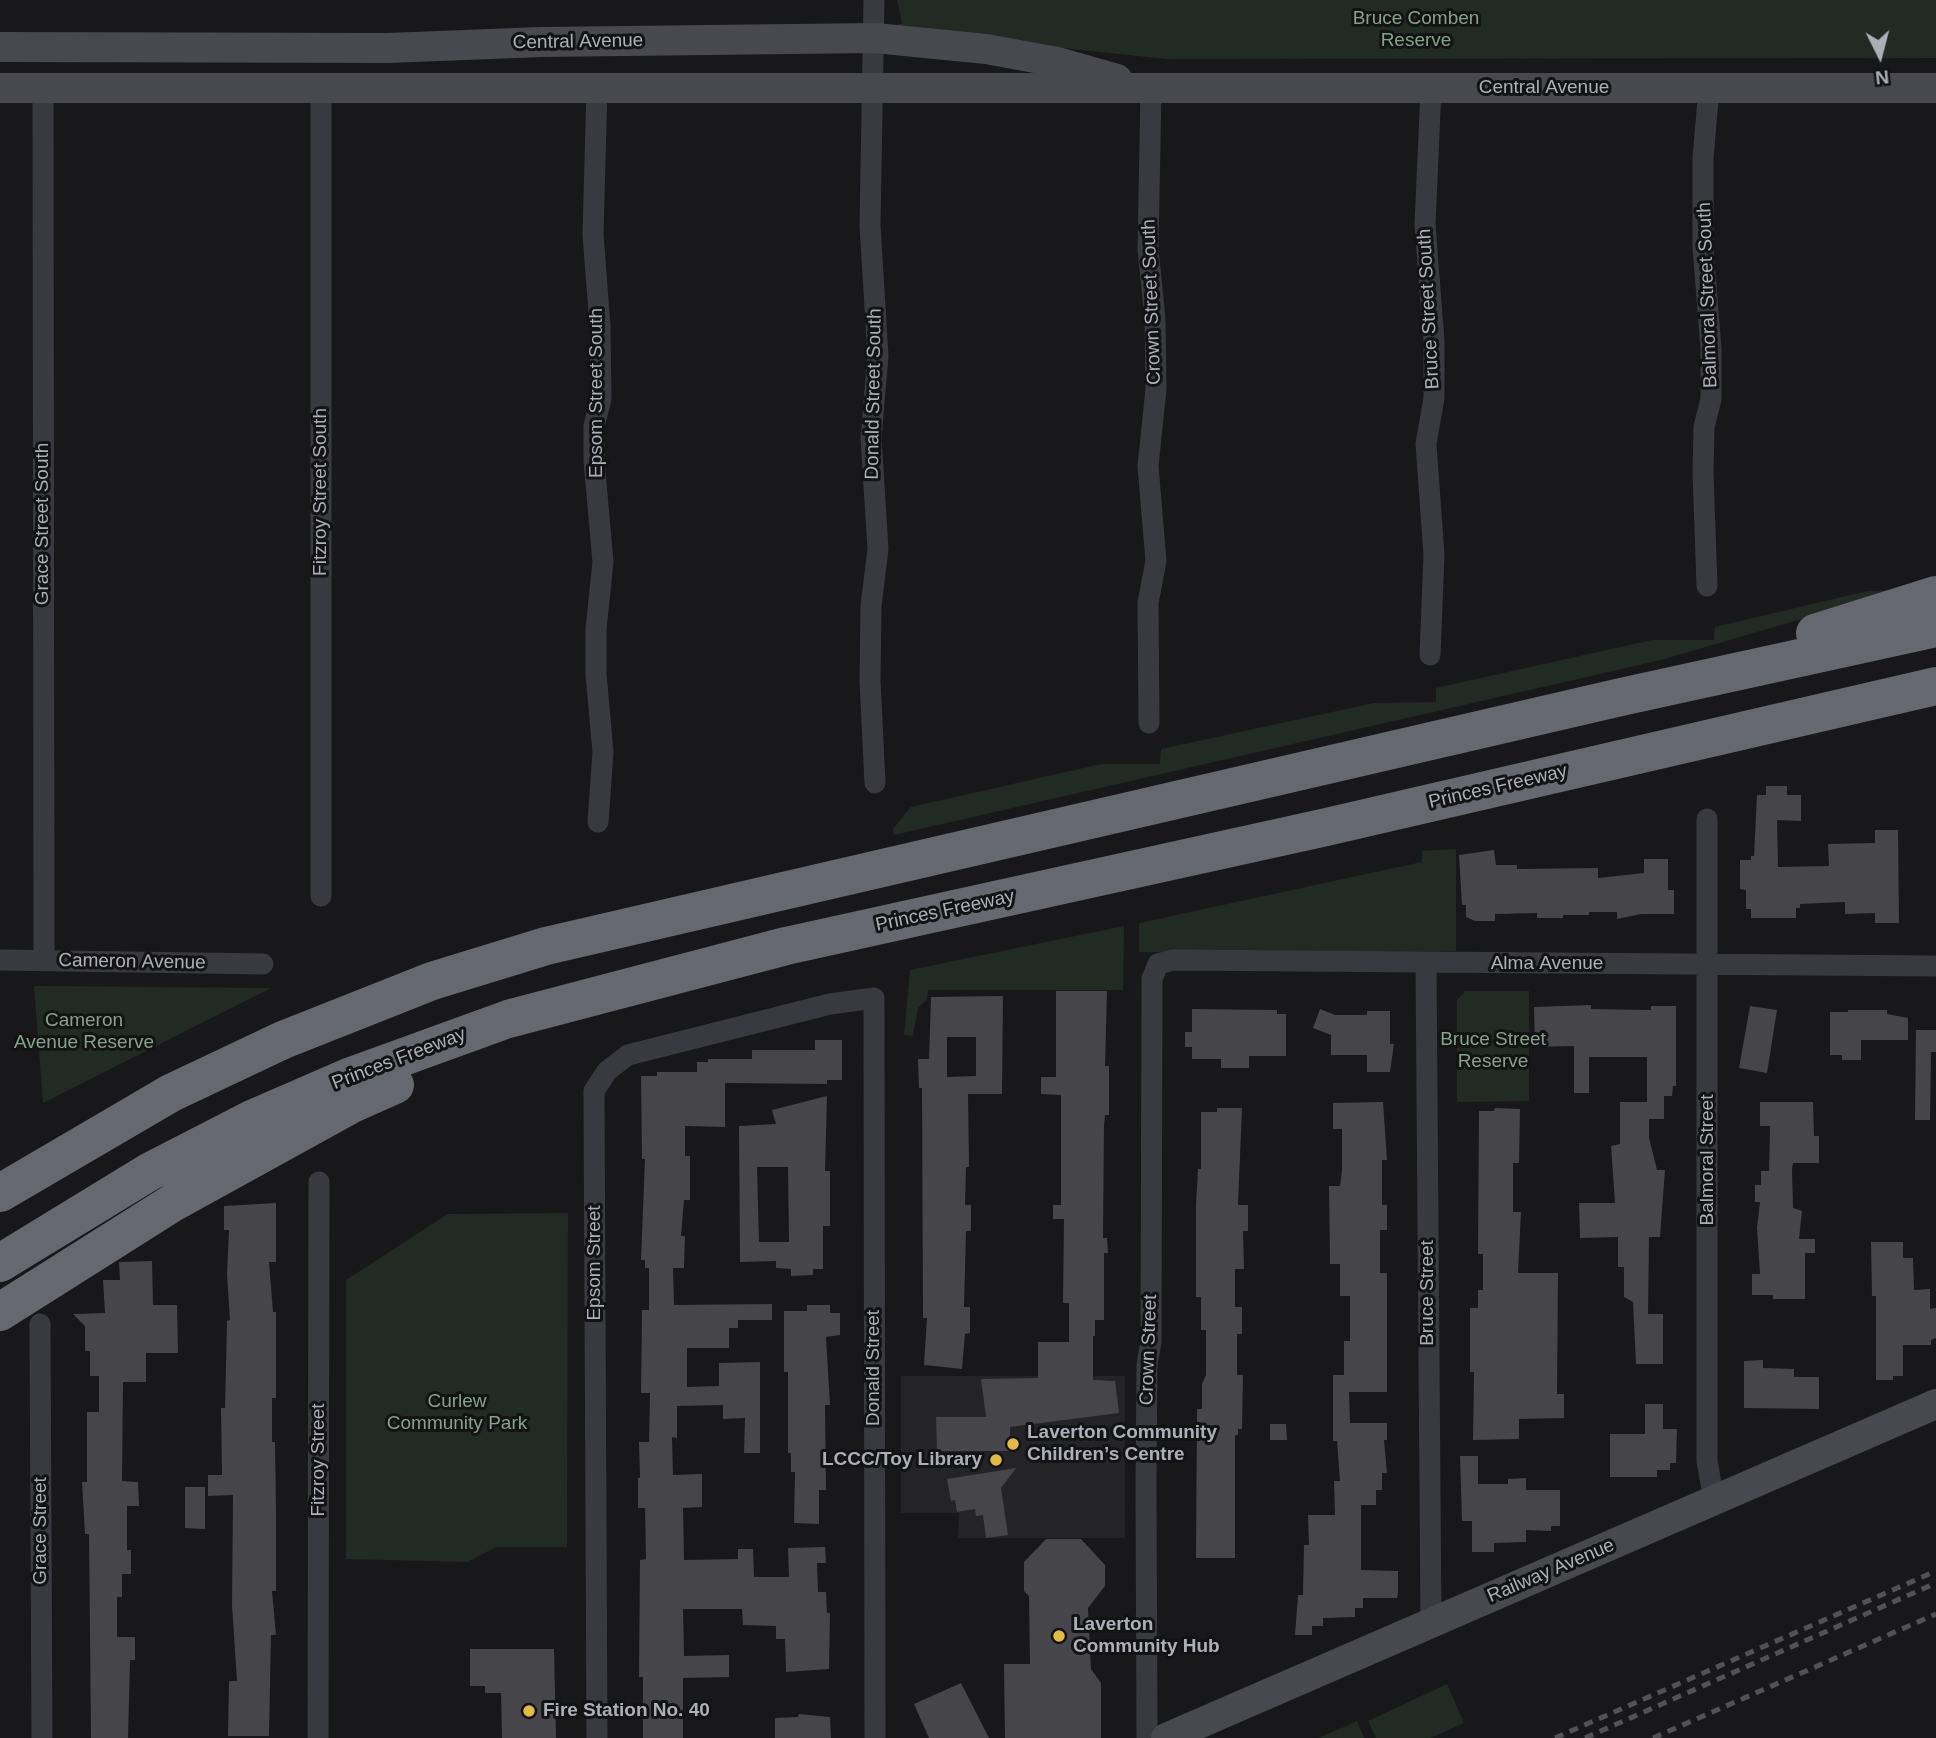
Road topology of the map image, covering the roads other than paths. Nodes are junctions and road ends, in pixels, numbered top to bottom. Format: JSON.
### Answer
{"nodes":[{"id":1,"x":874,"y":0,"type":"edge"},
{"id":2,"x":874,"y":38,"type":"junction"},
{"id":3,"x":0,"y":47,"type":"edge"},
{"id":4,"x":0,"y":88,"type":"edge"},
{"id":5,"x":43,"y":88,"type":"junction"},
{"id":6,"x":321,"y":88,"type":"junction"},
{"id":7,"x":597,"y":88,"type":"junction"},
{"id":8,"x":874,"y":88,"type":"junction"},
{"id":9,"x":1431,"y":88,"type":"junction"},
{"id":10,"x":1709,"y":88,"type":"junction"},
{"id":11,"x":1936,"y":88,"type":"edge"},
{"id":12,"x":1151,"y":89,"type":"junction"},
{"id":13,"x":1707,"y":586,"type":"dead end"},
{"id":14,"x":1936,"y":594,"type":"edge"},
{"id":15,"x":1936,"y":628,"type":"edge"},
{"id":16,"x":1430,"y":655,"type":"dead end"},
{"id":17,"x":1936,"y":686,"type":"edge"},
{"id":18,"x":1621,"y":697,"type":"junction"},
{"id":19,"x":1936,"y":713,"type":"edge"},
{"id":20,"x":1149,"y":723,"type":"dead end"},
{"id":21,"x":875,"y":783,"type":"dead end"},
{"id":22,"x":1707,"y":819,"type":"dead end"},
{"id":23,"x":598,"y":822,"type":"dead end"},
{"id":24,"x":1322,"y":828,"type":"junction"},
{"id":25,"x":321,"y":896,"type":"dead end"},
{"id":26,"x":786,"y":946,"type":"junction"},
{"id":27,"x":0,"y":960,"type":"edge"},
{"id":28,"x":44,"y":960,"type":"junction"},
{"id":29,"x":1426,"y":963,"type":"junction"},
{"id":30,"x":263,"y":964,"type":"dead end"},
{"id":31,"x":1158,"y":964,"type":"joint"},
{"id":32,"x":1708,"y":965,"type":"junction"},
{"id":33,"x":1936,"y":966,"type":"edge"},
{"id":34,"x":874,"y":999,"type":"joint"},
{"id":35,"x":319,"y":1182,"type":"dead end"},
{"id":36,"x":0,"y":1191,"type":"edge"},
{"id":37,"x":0,"y":1263,"type":"edge"},
{"id":38,"x":0,"y":1312,"type":"edge"},
{"id":39,"x":40,"y":1324,"type":"dead end"},
{"id":40,"x":1936,"y":1404,"type":"edge"},
{"id":41,"x":1714,"y":1500,"type":"junction"},
{"id":42,"x":1431,"y":1624,"type":"junction"},
{"id":43,"x":42,"y":1738,"type":"edge"},
{"id":44,"x":318,"y":1738,"type":"edge"},
{"id":45,"x":597,"y":1738,"type":"edge"},
{"id":46,"x":875,"y":1738,"type":"edge"},
{"id":47,"x":1147,"y":1738,"type":"edge"},
{"id":48,"x":1166,"y":1738,"type":"edge"}],
"edges":[{"from":1,"to":2,"type":"street","name":"Donald Street South"},
{"from":2,"to":3,"type":"main road","name":"Central Avenue"},
{"from":2,"to":8,"type":"street","name":"Donald Street South"},
{"from":2,"to":12,"type":"main road","name":"Central Avenue"},
{"from":4,"to":5,"type":"main road","name":"Central Avenue"},
{"from":5,"to":6,"type":"main road","name":"Central Avenue"},
{"from":5,"to":28,"type":"street","name":"Grace Street South"},
{"from":6,"to":7,"type":"main road","name":"Central Avenue"},
{"from":6,"to":25,"type":"street","name":"Fitzroy Street South"},
{"from":7,"to":8,"type":"main road","name":"Central Avenue"},
{"from":7,"to":23,"type":"street","name":"Epsom Street South"},
{"from":8,"to":12,"type":"main road","name":"Central Avenue"},
{"from":8,"to":21,"type":"street","name":"Donald Street South"},
{"from":9,"to":10,"type":"main road","name":"Central Avenue"},
{"from":9,"to":12,"type":"main road","name":"Central Avenue"},
{"from":9,"to":16,"type":"street","name":"Bruce Street South"},
{"from":10,"to":11,"type":"main road","name":"Central Avenue"},
{"from":10,"to":13,"type":"street","name":"Balmoral Street South"},
{"from":12,"to":20,"type":"street","name":"Crown Street South"},
{"from":14,"to":18,"type":"highway"},
{"from":15,"to":18,"type":"highway"},
{"from":17,"to":24,"type":"highway","name":"Princes Freeway"},
{"from":18,"to":36,"type":"highway"},
{"from":19,"to":24,"type":"highway"},
{"from":22,"to":32,"type":"street","name":"Balmoral Street"},
{"from":24,"to":26,"type":"highway","name":"Princes Freeway"},
{"from":26,"to":37,"type":"highway","name":"Princes Freeway"},
{"from":26,"to":38,"type":"highway"},
{"from":27,"to":28,"type":"street","name":"Cameron Avenue"},
{"from":28,"to":30,"type":"street","name":"Cameron Avenue"},
{"from":29,"to":31,"type":"street","name":"Alma Avenue"},
{"from":29,"to":32,"type":"street","name":"Alma Avenue"},
{"from":29,"to":42,"type":"street","name":"Bruce Street"},
{"from":31,"to":47,"type":"street","name":"Crown Street"},
{"from":32,"to":33,"type":"street","name":"Alma Avenue"},
{"from":32,"to":41,"type":"street","name":"Balmoral Street"},
{"from":34,"to":45,"type":"street","name":"Epsom Street"},
{"from":34,"to":46,"type":"street","name":"Donald Street"},
{"from":35,"to":44,"type":"street","name":"Fitzroy Street"},
{"from":39,"to":43,"type":"street","name":"Grace Street"},
{"from":40,"to":41,"type":"main road","name":"Railway Avenue"},
{"from":41,"to":42,"type":"main road","name":"Railway Avenue"},
{"from":42,"to":48,"type":"main road","name":"Railway Avenue"}]}
